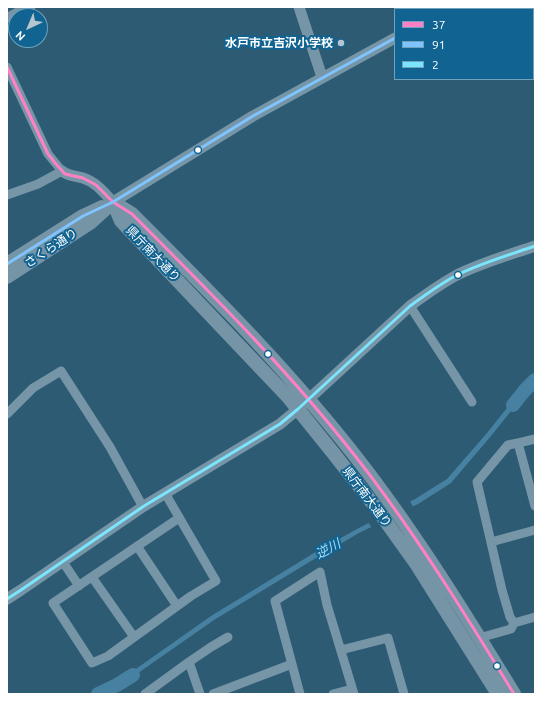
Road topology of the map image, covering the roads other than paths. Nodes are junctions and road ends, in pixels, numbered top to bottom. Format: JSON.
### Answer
{"nodes":[{"id":1,"x":31,"y":7,"type":"edge"},
{"id":2,"x":299,"y":7,"type":"edge"},
{"id":3,"x":7,"y":18,"type":"edge"},
{"id":4,"x":394,"y":39,"type":"edge"},
{"id":5,"x":7,"y":67,"type":"edge"},
{"id":6,"x":322,"y":77,"type":"junction"},
{"id":7,"x":62,"y":171,"type":"junction"},
{"id":8,"x":7,"y":195,"type":"edge"},
{"id":9,"x":113,"y":202,"type":"junction"},
{"id":10,"x":535,"y":246,"type":"edge"},
{"id":11,"x":7,"y":264,"type":"edge"},
{"id":12,"x":7,"y":278,"type":"edge"},
{"id":13,"x":410,"y":306,"type":"junction"},
{"id":14,"x":309,"y":399,"type":"junction"},
{"id":15,"x":472,"y":402,"type":"dead end"},
{"id":16,"x":298,"y":409,"type":"junction"},
{"id":17,"x":7,"y":414,"type":"edge"},
{"id":18,"x":535,"y":439,"type":"edge"},
{"id":19,"x":518,"y":443,"type":"junction"},
{"id":20,"x":165,"y":493,"type":"junction"},
{"id":21,"x":143,"y":506,"type":"junction"},
{"id":22,"x":535,"y":506,"type":"edge"},
{"id":23,"x":180,"y":518,"type":"junction"},
{"id":24,"x":535,"y":530,"type":"edge"},
{"id":25,"x":491,"y":542,"type":"junction"},
{"id":26,"x":137,"y":546,"type":"junction"},
{"id":27,"x":63,"y":562,"type":"junction"},
{"id":28,"x":92,"y":577,"type":"junction"},
{"id":29,"x":79,"y":586,"type":"junction"},
{"id":30,"x":7,"y":599,"type":"edge"},
{"id":31,"x":177,"y":606,"type":"junction"},
{"id":32,"x":535,"y":617,"type":"edge"},
{"id":33,"x":514,"y":622,"type":"junction"},
{"id":34,"x":134,"y":637,"type":"junction"},
{"id":35,"x":228,"y":637,"type":"dead end"},
{"id":36,"x":480,"y":638,"type":"junction"},
{"id":37,"x":341,"y":650,"type":"junction"},
{"id":38,"x":189,"y":662,"type":"junction"},
{"id":39,"x":292,"y":664,"type":"junction"},
{"id":40,"x":155,"y":691,"type":"edge"},
{"id":41,"x":224,"y":692,"type":"edge"},
{"id":42,"x":353,"y":692,"type":"edge"},
{"id":43,"x":145,"y":694,"type":"edge"},
{"id":44,"x":200,"y":694,"type":"edge"},
{"id":45,"x":213,"y":694,"type":"edge"},
{"id":46,"x":300,"y":694,"type":"edge"},
{"id":47,"x":333,"y":694,"type":"edge"},
{"id":48,"x":404,"y":694,"type":"edge"},
{"id":49,"x":498,"y":694,"type":"edge"},
{"id":50,"x":514,"y":694,"type":"edge"}],
"edges":[{"from":1,"to":3,"type":"street"},
{"from":2,"to":6,"type":"street"},
{"from":4,"to":6,"type":"street","name":"さくら通り"},
{"from":5,"to":7,"type":"street"},
{"from":6,"to":9,"type":"street","name":"さくら通り"},
{"from":7,"to":8,"type":"street"},
{"from":7,"to":9,"type":"street"},
{"from":9,"to":11,"type":"main road","name":"さくら通り"},
{"from":9,"to":12,"type":"main road","name":"さくら通り"},
{"from":9,"to":14,"type":"main road","name":"県庁南大通り"},
{"from":9,"to":16,"type":"main road","name":"県庁南大通り"},
{"from":10,"to":13,"type":"street"},
{"from":13,"to":14,"type":"street"},
{"from":13,"to":15,"type":"street"},
{"from":14,"to":16,"type":"street"},
{"from":14,"to":36,"type":"main road","name":"県庁南大通り"},
{"from":16,"to":20,"type":"street"},
{"from":16,"to":49,"type":"main road","name":"県庁南大通り"},
{"from":17,"to":21,"type":"street"},
{"from":18,"to":19,"type":"street"},
{"from":19,"to":22,"type":"street"},
{"from":19,"to":25,"type":"street"},
{"from":20,"to":21,"type":"street"},
{"from":20,"to":23,"type":"street"},
{"from":21,"to":27,"type":"street"},
{"from":23,"to":26,"type":"street"},
{"from":23,"to":31,"type":"street"},
{"from":24,"to":25,"type":"street"},
{"from":25,"to":33,"type":"street"},
{"from":26,"to":28,"type":"street"},
{"from":26,"to":31,"type":"street"},
{"from":27,"to":29,"type":"street"},
{"from":27,"to":30,"type":"street"},
{"from":28,"to":29,"type":"street"},
{"from":28,"to":34,"type":"street"},
{"from":29,"to":34,"type":"street"},
{"from":31,"to":34,"type":"street"},
{"from":32,"to":33,"type":"street"},
{"from":33,"to":36,"type":"street"},
{"from":35,"to":38,"type":"street"},
{"from":36,"to":50,"type":"main road","name":"県庁南大通り"},
{"from":37,"to":39,"type":"street"},
{"from":37,"to":42,"type":"street"},
{"from":37,"to":48,"type":"street"},
{"from":38,"to":40,"type":"street"},
{"from":38,"to":44,"type":"street"},
{"from":39,"to":41,"type":"street"},
{"from":39,"to":46,"type":"street"},
{"from":40,"to":43,"type":"street"},
{"from":41,"to":45,"type":"street"},
{"from":42,"to":47,"type":"street"}]}
